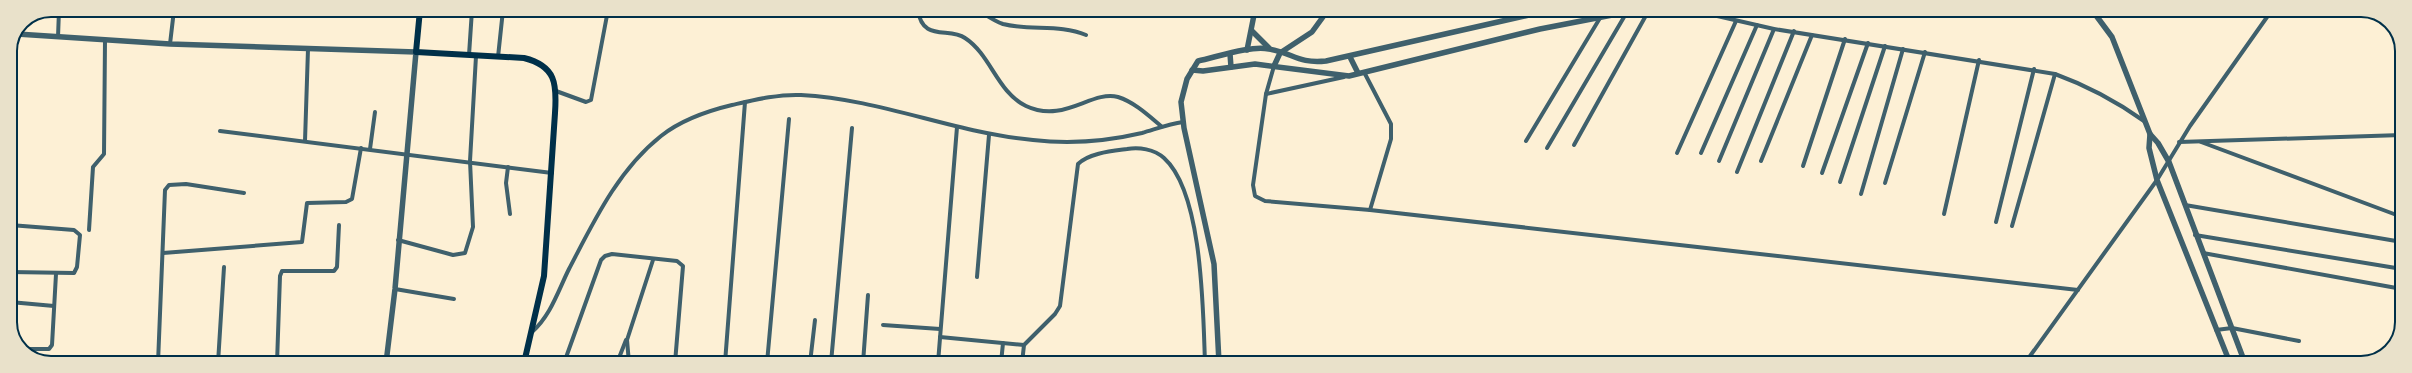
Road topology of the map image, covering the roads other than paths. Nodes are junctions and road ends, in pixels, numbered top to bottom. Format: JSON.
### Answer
{"nodes":[{"id":1,"x":59,"y":17,"type":"edge"},
{"id":2,"x":173,"y":17,"type":"edge"},
{"id":3,"x":419,"y":17,"type":"edge"},
{"id":4,"x":472,"y":17,"type":"edge"},
{"id":5,"x":502,"y":17,"type":"edge"},
{"id":6,"x":607,"y":17,"type":"edge"},
{"id":7,"x":919,"y":17,"type":"edge"},
{"id":8,"x":990,"y":17,"type":"edge"},
{"id":9,"x":1254,"y":17,"type":"edge"},
{"id":10,"x":1323,"y":17,"type":"edge"},
{"id":11,"x":1522,"y":17,"type":"edge"},
{"id":12,"x":1604,"y":17,"type":"edge"},
{"id":13,"x":1624,"y":17,"type":"edge"},
{"id":14,"x":1645,"y":17,"type":"edge"},
{"id":15,"x":1717,"y":17,"type":"edge"},
{"id":16,"x":2097,"y":17,"type":"edge"},
{"id":17,"x":2267,"y":17,"type":"edge"},
{"id":18,"x":1600,"y":18,"type":"junction"},
{"id":19,"x":1736,"y":22,"type":"junction"},
{"id":20,"x":1757,"y":25,"type":"junction"},
{"id":21,"x":1774,"y":29,"type":"junction"},
{"id":22,"x":1252,"y":31,"type":"junction"},
{"id":23,"x":1794,"y":31,"type":"junction"},
{"id":24,"x":22,"y":34,"type":"edge"},
{"id":25,"x":1812,"y":34,"type":"junction"},
{"id":26,"x":1086,"y":35,"type":"dead end"},
{"id":27,"x":58,"y":36,"type":"junction"},
{"id":28,"x":1845,"y":39,"type":"junction"},
{"id":29,"x":105,"y":40,"type":"junction"},
{"id":30,"x":1868,"y":43,"type":"junction"},
{"id":31,"x":170,"y":44,"type":"junction"},
{"id":32,"x":1885,"y":46,"type":"junction"},
{"id":33,"x":1269,"y":48,"type":"junction"},
{"id":34,"x":1903,"y":49,"type":"junction"},
{"id":35,"x":308,"y":50,"type":"junction"},
{"id":36,"x":1247,"y":50,"type":"junction"},
{"id":37,"x":416,"y":52,"type":"junction"},
{"id":38,"x":1925,"y":52,"type":"junction"},
{"id":39,"x":1280,"y":53,"type":"junction"},
{"id":40,"x":1230,"y":54,"type":"junction"},
{"id":41,"x":473,"y":55,"type":"junction"},
{"id":42,"x":498,"y":57,"type":"junction"},
{"id":43,"x":1350,"y":57,"type":"junction"},
{"id":44,"x":1979,"y":60,"type":"junction"},
{"id":45,"x":1274,"y":66,"type":"junction"},
{"id":46,"x":1231,"y":67,"type":"junction"},
{"id":47,"x":2034,"y":69,"type":"junction"},
{"id":48,"x":1192,"y":70,"type":"junction"},
{"id":49,"x":1364,"y":72,"type":"junction"},
{"id":50,"x":1358,"y":74,"type":"junction"},
{"id":51,"x":2055,"y":74,"type":"junction"},
{"id":52,"x":1349,"y":76,"type":"junction"},
{"id":53,"x":556,"y":92,"type":"junction"},
{"id":54,"x":1266,"y":94,"type":"junction"},
{"id":55,"x":745,"y":102,"type":"junction"},
{"id":56,"x":375,"y":112,"type":"dead end"},
{"id":57,"x":789,"y":119,"type":"dead end"},
{"id":58,"x":2144,"y":121,"type":"junction"},
{"id":59,"x":1183,"y":122,"type":"junction"},
{"id":60,"x":1161,"y":126,"type":"junction"},
{"id":61,"x":957,"y":127,"type":"junction"},
{"id":62,"x":852,"y":128,"type":"dead end"},
{"id":63,"x":220,"y":131,"type":"dead end"},
{"id":64,"x":2150,"y":134,"type":"junction"},
{"id":65,"x":989,"y":135,"type":"junction"},
{"id":66,"x":2395,"y":135,"type":"edge"},
{"id":67,"x":305,"y":141,"type":"junction"},
{"id":68,"x":1526,"y":141,"type":"dead end"},
{"id":69,"x":2199,"y":141,"type":"junction"},
{"id":70,"x":2179,"y":142,"type":"junction"},
{"id":71,"x":1574,"y":145,"type":"dead end"},
{"id":72,"x":361,"y":148,"type":"junction"},
{"id":73,"x":1547,"y":148,"type":"dead end"},
{"id":74,"x":370,"y":149,"type":"junction"},
{"id":75,"x":1677,"y":153,"type":"dead end"},
{"id":76,"x":1701,"y":153,"type":"dead end"},
{"id":77,"x":408,"y":154,"type":"junction"},
{"id":78,"x":470,"y":161,"type":"junction"},
{"id":79,"x":1719,"y":161,"type":"dead end"},
{"id":80,"x":1762,"y":161,"type":"dead end"},
{"id":81,"x":2170,"y":162,"type":"junction"},
{"id":82,"x":1803,"y":166,"type":"dead end"},
{"id":83,"x":508,"y":167,"type":"junction"},
{"id":84,"x":1737,"y":172,"type":"dead end"},
{"id":85,"x":552,"y":173,"type":"junction"},
{"id":86,"x":1822,"y":173,"type":"dead end"},
{"id":87,"x":2157,"y":180,"type":"junction"},
{"id":88,"x":1840,"y":182,"type":"dead end"},
{"id":89,"x":1885,"y":183,"type":"dead end"},
{"id":90,"x":244,"y":193,"type":"dead end"},
{"id":91,"x":1861,"y":194,"type":"dead end"},
{"id":92,"x":2185,"y":205,"type":"junction"},
{"id":93,"x":1370,"y":210,"type":"junction"},
{"id":94,"x":510,"y":214,"type":"dead end"},
{"id":95,"x":1944,"y":214,"type":"dead end"},
{"id":96,"x":2395,"y":214,"type":"edge"},
{"id":97,"x":1996,"y":222,"type":"dead end"},
{"id":98,"x":338,"y":225,"type":"dead end"},
{"id":99,"x":17,"y":226,"type":"edge"},
{"id":100,"x":2012,"y":226,"type":"dead end"},
{"id":101,"x":89,"y":230,"type":"dead end"},
{"id":102,"x":2195,"y":236,"type":"junction"},
{"id":103,"x":398,"y":240,"type":"junction"},
{"id":104,"x":2395,"y":241,"type":"edge"},
{"id":105,"x":163,"y":253,"type":"junction"},
{"id":106,"x":2203,"y":253,"type":"junction"},
{"id":107,"x":653,"y":260,"type":"junction"},
{"id":108,"x":224,"y":267,"type":"dead end"},
{"id":109,"x":2395,"y":268,"type":"edge"},
{"id":110,"x":17,"y":272,"type":"edge"},
{"id":111,"x":56,"y":274,"type":"junction"},
{"id":112,"x":977,"y":277,"type":"dead end"},
{"id":113,"x":2395,"y":288,"type":"edge"},
{"id":114,"x":395,"y":289,"type":"junction"},
{"id":115,"x":2078,"y":290,"type":"junction"},
{"id":116,"x":868,"y":295,"type":"dead end"},
{"id":117,"x":454,"y":299,"type":"dead end"},
{"id":118,"x":17,"y":303,"type":"edge"},
{"id":119,"x":54,"y":306,"type":"junction"},
{"id":120,"x":815,"y":320,"type":"dead end"},
{"id":121,"x":883,"y":326,"type":"dead end"},
{"id":122,"x":2232,"y":328,"type":"junction"},
{"id":123,"x":940,"y":329,"type":"junction"},
{"id":124,"x":2216,"y":330,"type":"junction"},
{"id":125,"x":531,"y":332,"type":"junction"},
{"id":126,"x":940,"y":337,"type":"junction"},
{"id":127,"x":626,"y":340,"type":"junction"},
{"id":128,"x":2300,"y":341,"type":"dead end"},
{"id":129,"x":1003,"y":343,"type":"junction"},
{"id":130,"x":1024,"y":345,"type":"junction"},
{"id":131,"x":31,"y":349,"type":"edge"},
{"id":132,"x":158,"y":356,"type":"edge"},
{"id":133,"x":218,"y":356,"type":"edge"},
{"id":134,"x":277,"y":356,"type":"edge"},
{"id":135,"x":387,"y":356,"type":"edge"},
{"id":136,"x":526,"y":356,"type":"edge"},
{"id":137,"x":567,"y":356,"type":"edge"},
{"id":138,"x":620,"y":356,"type":"edge"},
{"id":139,"x":628,"y":356,"type":"edge"},
{"id":140,"x":676,"y":356,"type":"edge"},
{"id":141,"x":726,"y":356,"type":"edge"},
{"id":142,"x":768,"y":356,"type":"edge"},
{"id":143,"x":811,"y":356,"type":"edge"},
{"id":144,"x":832,"y":356,"type":"edge"},
{"id":145,"x":864,"y":356,"type":"edge"},
{"id":146,"x":939,"y":356,"type":"edge"},
{"id":147,"x":1002,"y":356,"type":"edge"},
{"id":148,"x":1023,"y":356,"type":"edge"},
{"id":149,"x":1205,"y":356,"type":"edge"},
{"id":150,"x":1221,"y":356,"type":"edge"},
{"id":151,"x":2030,"y":356,"type":"edge"},
{"id":152,"x":2227,"y":356,"type":"edge"},
{"id":153,"x":2242,"y":356,"type":"edge"}],
"edges":[{"from":1,"to":27,"type":"street"},
{"from":2,"to":31,"type":"street"},
{"from":3,"to":37,"type":"main road"},
{"from":4,"to":41,"type":"street"},
{"from":5,"to":42,"type":"street"},
{"from":6,"to":53,"type":"street"},
{"from":7,"to":60,"type":"street"},
{"from":8,"to":26,"type":"street"},
{"from":9,"to":22,"type":"street"},
{"from":10,"to":39,"type":"street"},
{"from":11,"to":43,"type":"street"},
{"from":12,"to":18,"type":"street"},
{"from":13,"to":73,"type":"street"},
{"from":14,"to":71,"type":"street"},
{"from":15,"to":19,"type":"street"},
{"from":16,"to":58,"type":"street"},
{"from":17,"to":70,"type":"street"},
{"from":18,"to":49,"type":"street"},
{"from":18,"to":68,"type":"street"},
{"from":19,"to":20,"type":"street"},
{"from":19,"to":75,"type":"street"},
{"from":20,"to":21,"type":"street"},
{"from":20,"to":76,"type":"street"},
{"from":21,"to":23,"type":"street"},
{"from":21,"to":79,"type":"street"},
{"from":22,"to":33,"type":"street"},
{"from":22,"to":36,"type":"street"},
{"from":23,"to":25,"type":"street"},
{"from":23,"to":84,"type":"street"},
{"from":24,"to":27,"type":"street"},
{"from":25,"to":28,"type":"street"},
{"from":25,"to":80,"type":"street"},
{"from":27,"to":29,"type":"street"},
{"from":28,"to":30,"type":"street"},
{"from":28,"to":82,"type":"street"},
{"from":29,"to":31,"type":"street"},
{"from":29,"to":101,"type":"street"},
{"from":30,"to":32,"type":"street"},
{"from":30,"to":86,"type":"street"},
{"from":31,"to":35,"type":"street"},
{"from":32,"to":34,"type":"street"},
{"from":32,"to":88,"type":"street"},
{"from":33,"to":36,"type":"street"},
{"from":33,"to":39,"type":"street"},
{"from":34,"to":38,"type":"street"},
{"from":34,"to":91,"type":"street"},
{"from":35,"to":37,"type":"street"},
{"from":35,"to":67,"type":"street"},
{"from":36,"to":40,"type":"street"},
{"from":37,"to":41,"type":"main road"},
{"from":37,"to":77,"type":"street"},
{"from":38,"to":44,"type":"street"},
{"from":38,"to":89,"type":"street"},
{"from":39,"to":43,"type":"street"},
{"from":39,"to":45,"type":"street"},
{"from":40,"to":46,"type":"street"},
{"from":40,"to":48,"type":"street"},
{"from":41,"to":42,"type":"main road"},
{"from":41,"to":78,"type":"street"},
{"from":42,"to":53,"type":"main road"},
{"from":43,"to":50,"type":"street"},
{"from":44,"to":47,"type":"street"},
{"from":44,"to":95,"type":"street"},
{"from":45,"to":46,"type":"street"},
{"from":45,"to":52,"type":"street"},
{"from":45,"to":54,"type":"street"},
{"from":46,"to":48,"type":"street"},
{"from":47,"to":51,"type":"street"},
{"from":47,"to":97,"type":"street"},
{"from":48,"to":59,"type":"street"},
{"from":49,"to":50,"type":"street"},
{"from":49,"to":93,"type":"street"},
{"from":50,"to":52,"type":"street"},
{"from":51,"to":58,"type":"street"},
{"from":51,"to":100,"type":"street"},
{"from":52,"to":54,"type":"street"},
{"from":53,"to":85,"type":"main road"},
{"from":54,"to":93,"type":"street"},
{"from":55,"to":61,"type":"street"},
{"from":55,"to":125,"type":"street"},
{"from":55,"to":141,"type":"street"},
{"from":56,"to":74,"type":"street"},
{"from":57,"to":142,"type":"street"},
{"from":58,"to":64,"type":"street"},
{"from":59,"to":60,"type":"street"},
{"from":59,"to":150,"type":"street"},
{"from":60,"to":65,"type":"street"},
{"from":61,"to":65,"type":"street"},
{"from":61,"to":123,"type":"street"},
{"from":62,"to":144,"type":"street"},
{"from":63,"to":67,"type":"street"},
{"from":64,"to":81,"type":"street"},
{"from":64,"to":87,"type":"street"},
{"from":65,"to":112,"type":"street"},
{"from":66,"to":69,"type":"street"},
{"from":67,"to":72,"type":"street"},
{"from":69,"to":70,"type":"street"},
{"from":69,"to":96,"type":"street"},
{"from":70,"to":81,"type":"street"},
{"from":72,"to":74,"type":"street"},
{"from":72,"to":105,"type":"street"},
{"from":74,"to":77,"type":"street"},
{"from":77,"to":78,"type":"street"},
{"from":77,"to":103,"type":"street"},
{"from":78,"to":83,"type":"street"},
{"from":78,"to":103,"type":"street"},
{"from":81,"to":87,"type":"street"},
{"from":81,"to":92,"type":"street"},
{"from":83,"to":85,"type":"street"},
{"from":83,"to":94,"type":"street"},
{"from":85,"to":125,"type":"main road"},
{"from":87,"to":115,"type":"street"},
{"from":87,"to":124,"type":"street"},
{"from":90,"to":105,"type":"street"},
{"from":92,"to":102,"type":"street"},
{"from":92,"to":104,"type":"street"},
{"from":93,"to":115,"type":"street"},
{"from":98,"to":134,"type":"street"},
{"from":99,"to":111,"type":"street"},
{"from":102,"to":106,"type":"street"},
{"from":102,"to":109,"type":"street"},
{"from":103,"to":114,"type":"street"},
{"from":105,"to":132,"type":"street"},
{"from":106,"to":113,"type":"street"},
{"from":106,"to":122,"type":"street"},
{"from":107,"to":127,"type":"street"},
{"from":107,"to":137,"type":"street"},
{"from":107,"to":140,"type":"street"},
{"from":108,"to":133,"type":"street"},
{"from":110,"to":111,"type":"street"},
{"from":111,"to":119,"type":"street"},
{"from":114,"to":117,"type":"street"},
{"from":114,"to":135,"type":"street"},
{"from":115,"to":151,"type":"street"},
{"from":116,"to":145,"type":"street"},
{"from":118,"to":119,"type":"street"},
{"from":119,"to":131,"type":"street"},
{"from":120,"to":143,"type":"street"},
{"from":121,"to":123,"type":"street"},
{"from":122,"to":124,"type":"street"},
{"from":122,"to":128,"type":"street"},
{"from":122,"to":153,"type":"street"},
{"from":123,"to":126,"type":"street"},
{"from":124,"to":152,"type":"street"},
{"from":125,"to":136,"type":"main road"},
{"from":126,"to":129,"type":"street"},
{"from":126,"to":146,"type":"street"},
{"from":127,"to":138,"type":"street"},
{"from":127,"to":139,"type":"street"},
{"from":129,"to":130,"type":"street"},
{"from":129,"to":147,"type":"street"},
{"from":130,"to":148,"type":"street"},
{"from":130,"to":149,"type":"street"}]}
